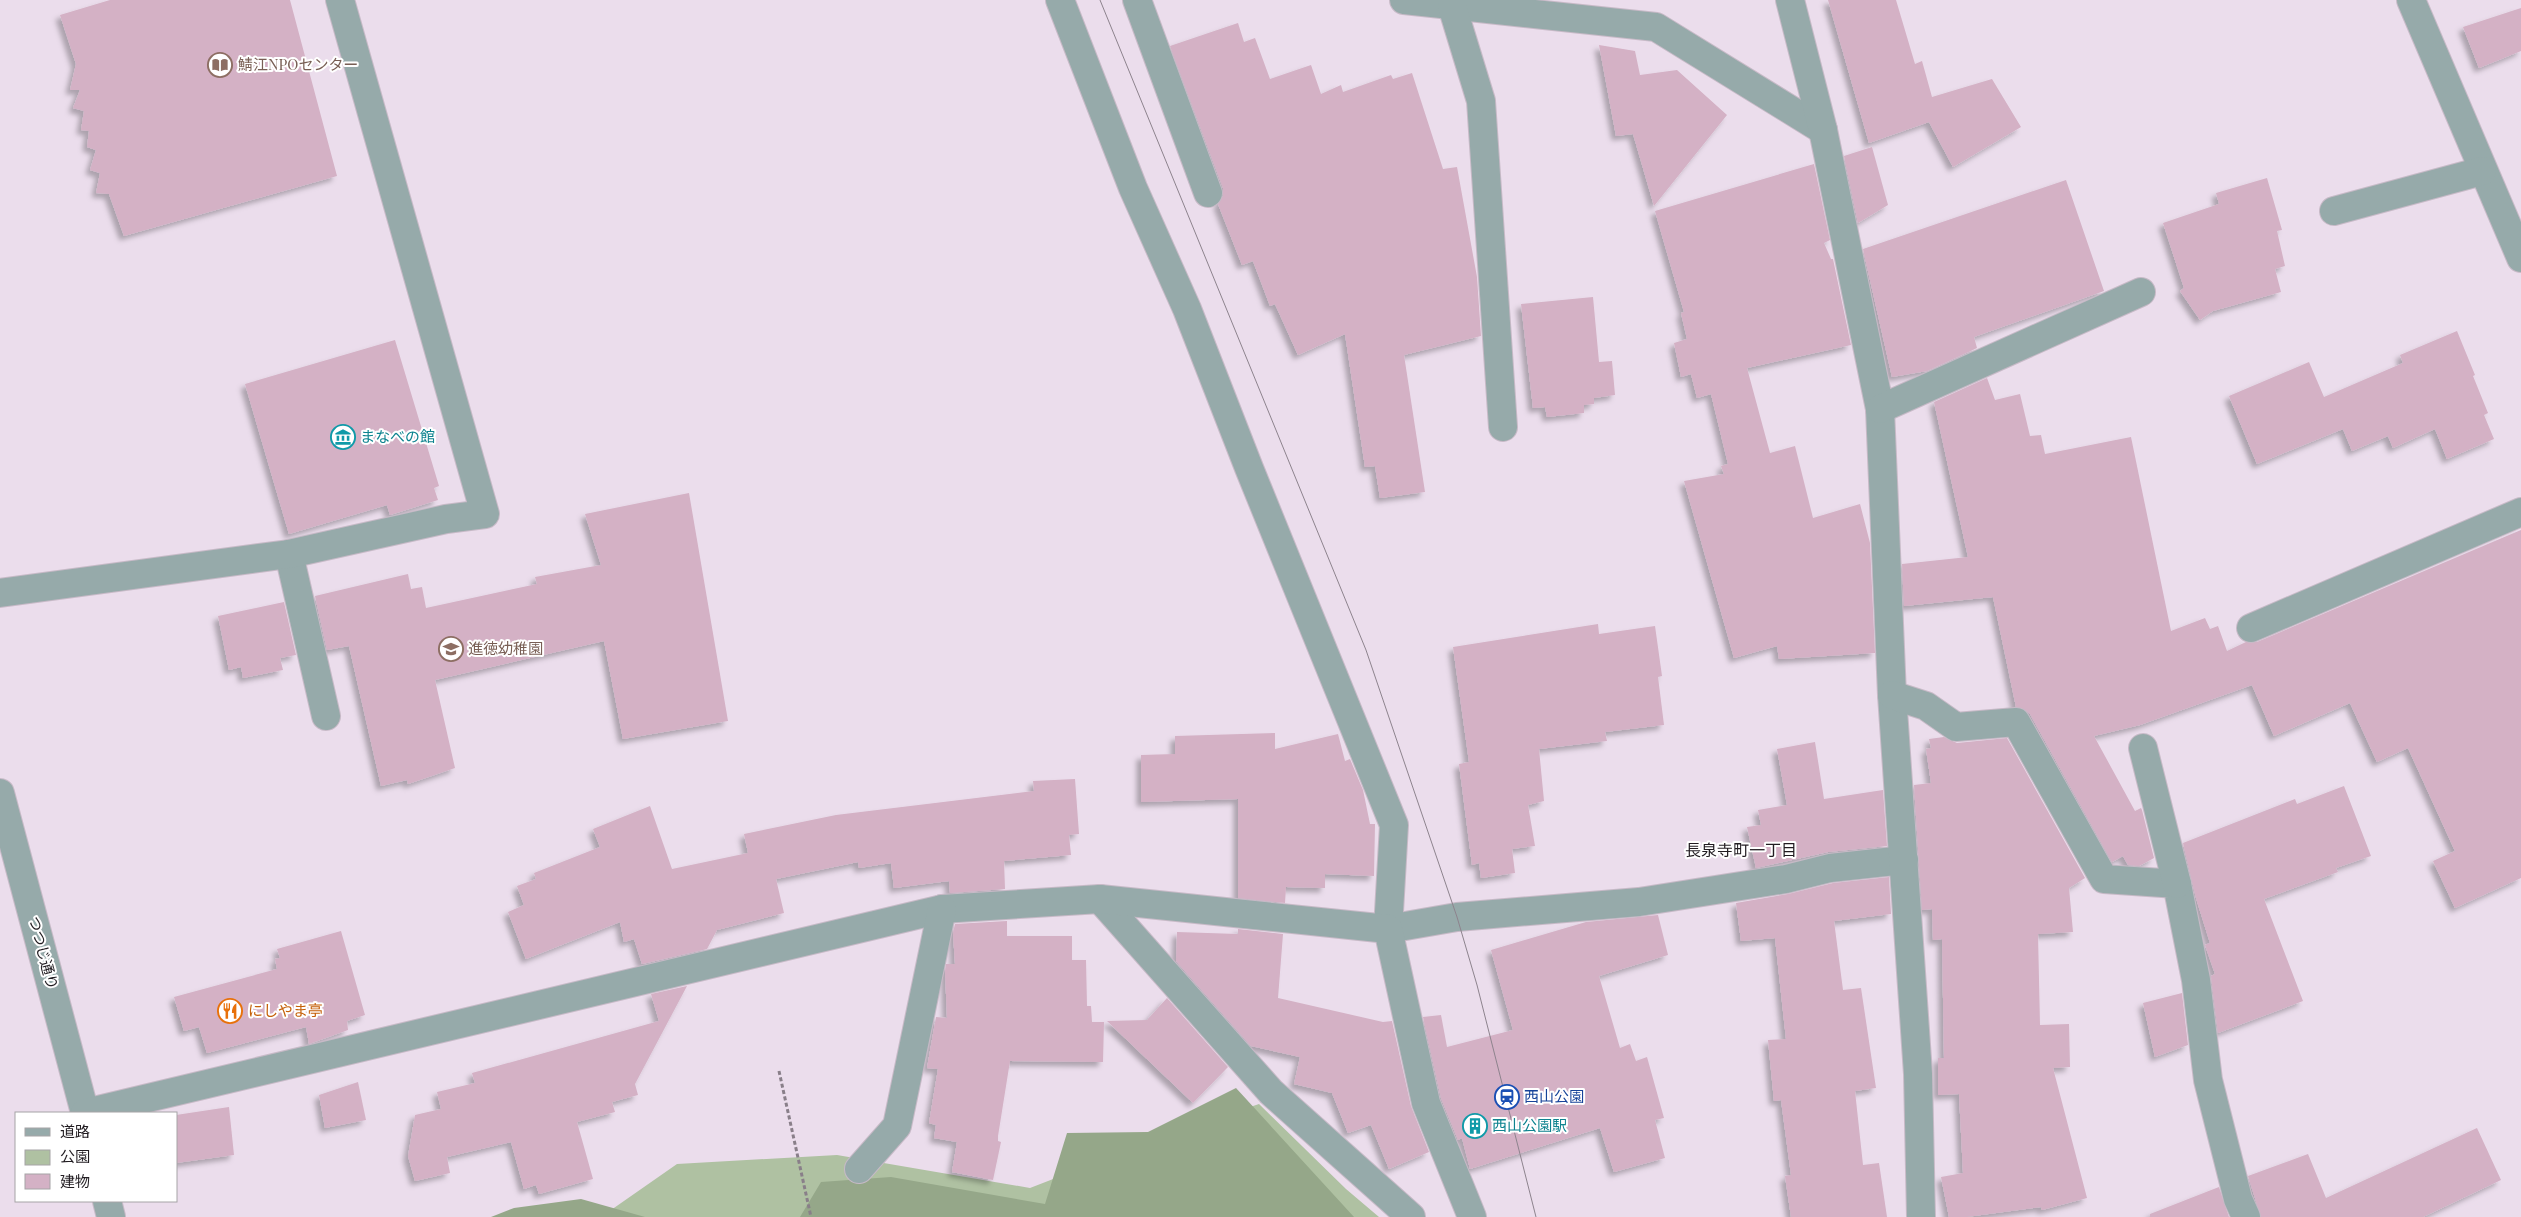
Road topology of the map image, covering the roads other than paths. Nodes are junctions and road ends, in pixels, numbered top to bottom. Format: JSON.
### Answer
{"nodes":[{"id":1,"x":340,"y":0,"type":"edge"},
{"id":2,"x":1060,"y":0,"type":"edge"},
{"id":3,"x":1137,"y":0,"type":"edge"},
{"id":4,"x":1404,"y":0,"type":"edge"},
{"id":5,"x":1790,"y":0,"type":"edge"},
{"id":6,"x":2411,"y":0,"type":"edge"},
{"id":7,"x":1452,"y":6,"type":"junction"},
{"id":8,"x":1823,"y":130,"type":"junction"},
{"id":9,"x":2482,"y":171,"type":"junction"},
{"id":10,"x":1208,"y":193,"type":"dead end"},
{"id":11,"x":2334,"y":211,"type":"dead end"},
{"id":12,"x":2512,"y":214,"type":"edge"},
{"id":13,"x":2521,"y":258,"type":"edge"},
{"id":14,"x":2141,"y":292,"type":"dead end"},
{"id":15,"x":1880,"y":408,"type":"junction"},
{"id":16,"x":1503,"y":427,"type":"dead end"},
{"id":17,"x":2521,"y":512,"type":"edge"},
{"id":18,"x":289,"y":554,"type":"junction"},
{"id":19,"x":0,"y":593,"type":"edge"},
{"id":20,"x":2251,"y":628,"type":"dead end"},
{"id":21,"x":1892,"y":695,"type":"junction"},
{"id":22,"x":326,"y":716,"type":"dead end"},
{"id":23,"x":2144,"y":748,"type":"dead end"},
{"id":24,"x":0,"y":793,"type":"edge"},
{"id":25,"x":1904,"y":860,"type":"junction"},
{"id":26,"x":2177,"y":884,"type":"junction"},
{"id":27,"x":1100,"y":899,"type":"junction"},
{"id":28,"x":942,"y":909,"type":"junction"},
{"id":29,"x":1388,"y":929,"type":"junction"},
{"id":30,"x":86,"y":1112,"type":"edge"},
{"id":31,"x":90,"y":1112,"type":"edge"},
{"id":32,"x":859,"y":1169,"type":"dead end"},
{"id":33,"x":107,"y":1202,"type":"edge"},
{"id":34,"x":111,"y":1217,"type":"edge"},
{"id":35,"x":1412,"y":1217,"type":"edge"},
{"id":36,"x":1472,"y":1217,"type":"edge"},
{"id":37,"x":1922,"y":1217,"type":"edge"},
{"id":38,"x":2246,"y":1217,"type":"edge"}],
"edges":[{"from":1,"to":18,"type":"street"},
{"from":2,"to":29,"type":"street"},
{"from":3,"to":10,"type":"street"},
{"from":4,"to":7,"type":"street"},
{"from":5,"to":8,"type":"street"},
{"from":6,"to":9,"type":"street"},
{"from":7,"to":8,"type":"street"},
{"from":7,"to":16,"type":"street"},
{"from":8,"to":15,"type":"street"},
{"from":9,"to":11,"type":"street"},
{"from":9,"to":12,"type":"street"},
{"from":12,"to":13,"type":"street"},
{"from":14,"to":15,"type":"street"},
{"from":15,"to":21,"type":"street"},
{"from":17,"to":20,"type":"street"},
{"from":18,"to":19,"type":"street"},
{"from":18,"to":22,"type":"street"},
{"from":21,"to":25,"type":"street"},
{"from":21,"to":26,"type":"street"},
{"from":23,"to":26,"type":"street"},
{"from":24,"to":30,"type":"street","name":"つつじ通り"},
{"from":25,"to":29,"type":"street"},
{"from":25,"to":37,"type":"street"},
{"from":26,"to":38,"type":"street"},
{"from":27,"to":28,"type":"street"},
{"from":27,"to":29,"type":"street"},
{"from":27,"to":35,"type":"street"},
{"from":28,"to":31,"type":"street"},
{"from":28,"to":32,"type":"street"},
{"from":29,"to":36,"type":"street"},
{"from":33,"to":34,"type":"street"}]}
